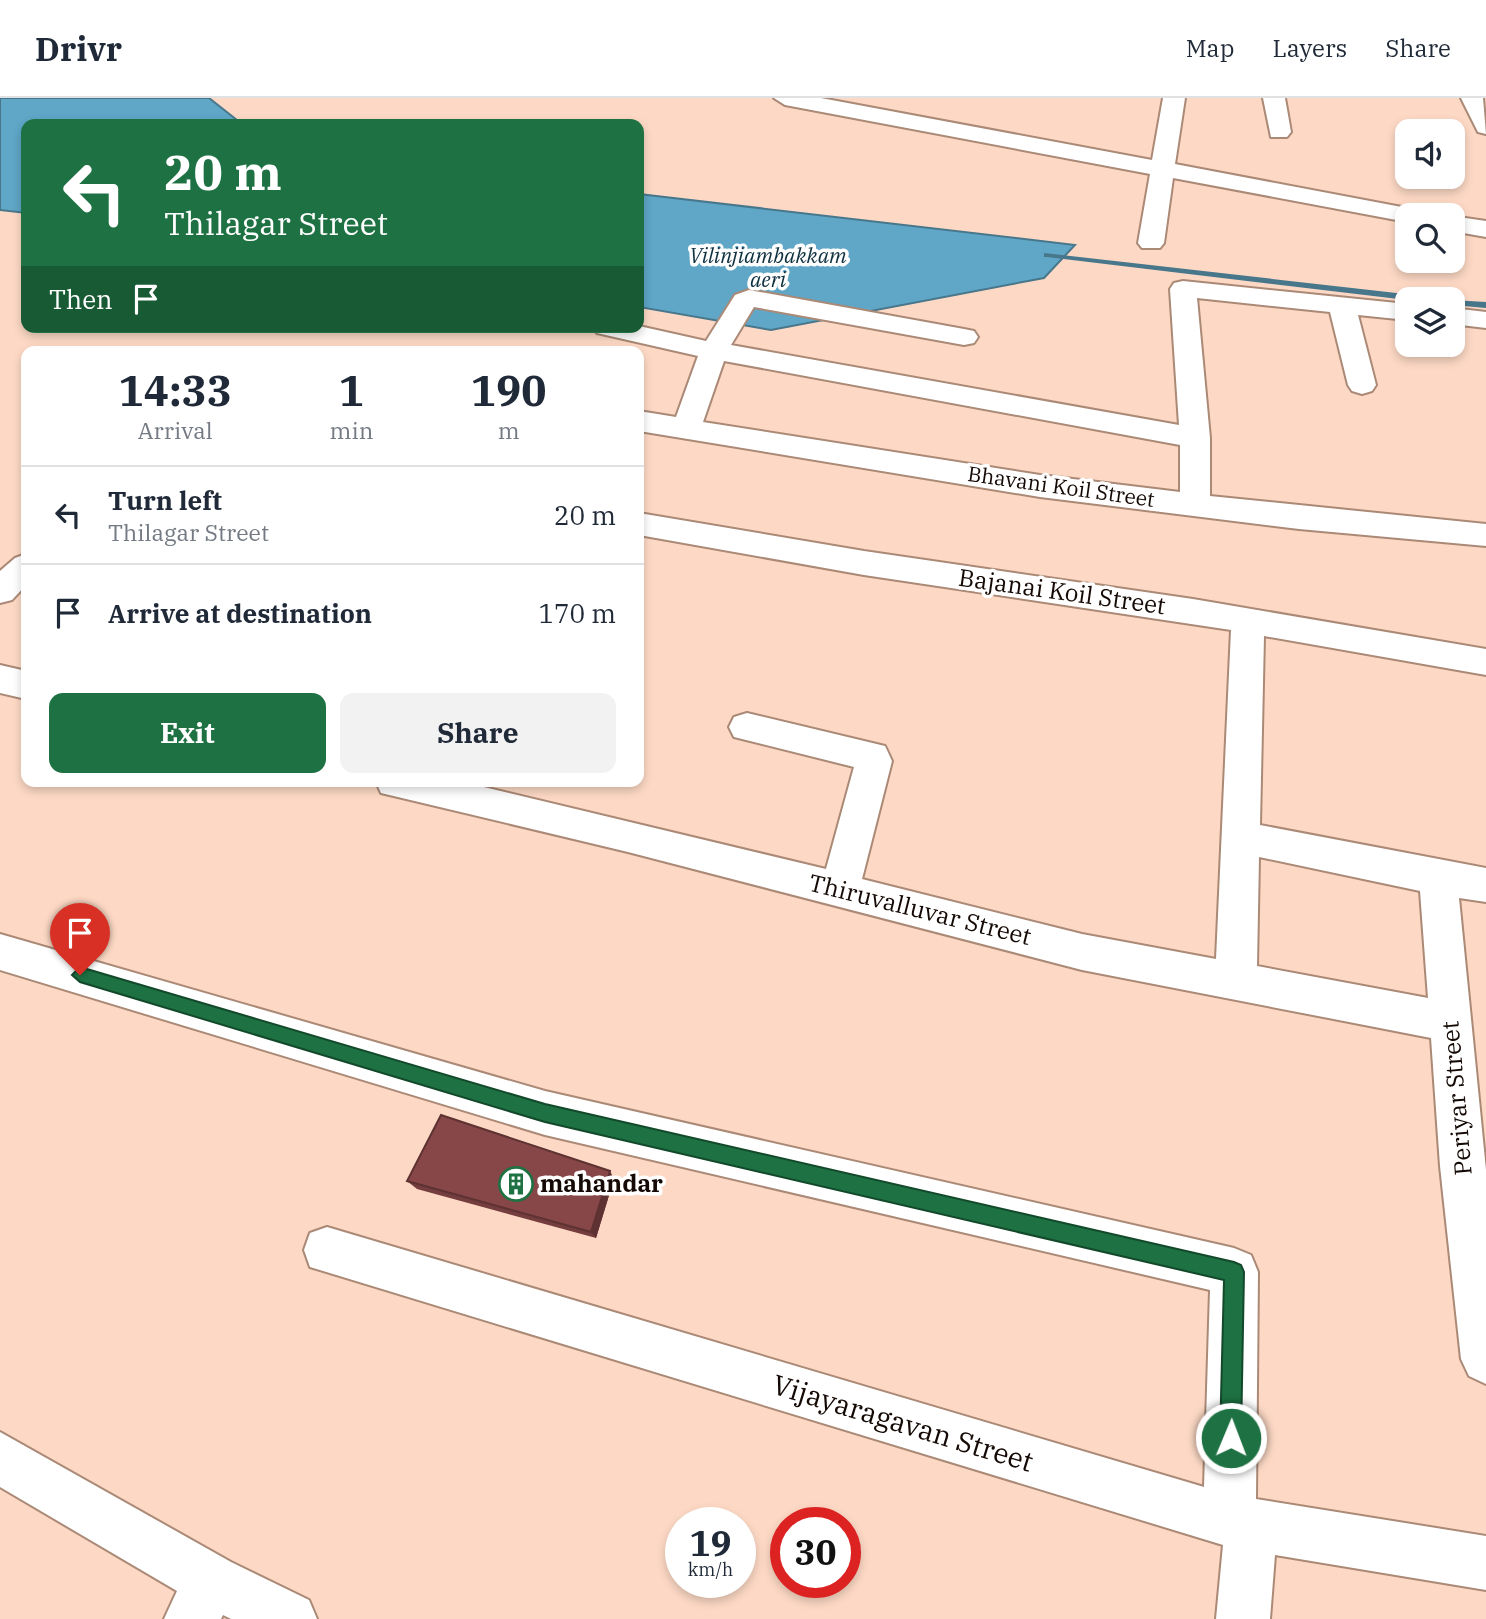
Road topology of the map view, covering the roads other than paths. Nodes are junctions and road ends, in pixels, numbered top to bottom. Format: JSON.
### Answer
{"nodes":[{"id":1,"x":785,"y":98,"type":"edge"},
{"id":2,"x":1174,"y":98,"type":"edge"},
{"id":3,"x":1274,"y":98,"type":"edge"},
{"id":4,"x":1472,"y":98,"type":"edge"},
{"id":5,"x":1486,"y":127,"type":"edge"},
{"id":6,"x":1279,"y":132,"type":"dead end"},
{"id":7,"x":1164,"y":169,"type":"junction"},
{"id":8,"x":1395,"y":213,"type":"edge"},
{"id":9,"x":1465,"y":225,"type":"edge"},
{"id":10,"x":1486,"y":229,"type":"edge"},
{"id":11,"x":1151,"y":243,"type":"dead end"},
{"id":12,"x":1342,"y":305,"type":"junction"},
{"id":13,"x":1395,"y":311,"type":"edge"},
{"id":14,"x":1465,"y":318,"type":"edge"},
{"id":15,"x":1486,"y":320,"type":"edge"},
{"id":16,"x":634,"y":333,"type":"edge"},
{"id":17,"x":964,"y":337,"type":"dead end"},
{"id":18,"x":714,"y":351,"type":"junction"},
{"id":19,"x":1362,"y":385,"type":"dead end"},
{"id":20,"x":644,"y":422,"type":"edge"},
{"id":21,"x":686,"y":429,"type":"junction"},
{"id":22,"x":1195,"y":438,"type":"junction"},
{"id":23,"x":1195,"y":505,"type":"junction"},
{"id":24,"x":644,"y":525,"type":"edge"},
{"id":25,"x":1486,"y":535,"type":"edge"},
{"id":26,"x":1248,"y":621,"type":"junction"},
{"id":27,"x":1486,"y":662,"type":"edge"},
{"id":28,"x":0,"y":679,"type":"edge"},
{"id":29,"x":21,"y":684,"type":"edge"},
{"id":30,"x":747,"y":727,"type":"dead end"},
{"id":31,"x":416,"y":787,"type":"edge"},
{"id":32,"x":1241,"y":837,"type":"junction"},
{"id":33,"x":1438,"y":878,"type":"junction"},
{"id":34,"x":1486,"y":885,"type":"edge"},
{"id":35,"x":839,"y":890,"type":"junction"},
{"id":36,"x":0,"y":952,"type":"edge"},
{"id":37,"x":1236,"y":981,"type":"junction"},
{"id":38,"x":1450,"y":1022,"type":"junction"},
{"id":39,"x":1474,"y":1168,"type":"edge"},
{"id":40,"x":327,"y":1250,"type":"dead end"},
{"id":41,"x":1486,"y":1359,"type":"edge"},
{"id":42,"x":0,"y":1458,"type":"edge"},
{"id":43,"x":1240,"y":1522,"type":"junction"},
{"id":44,"x":1486,"y":1563,"type":"edge"},
{"id":45,"x":202,"y":1600,"type":"edge"},
{"id":46,"x":290,"y":1619,"type":"edge"},
{"id":47,"x":1243,"y":1619,"type":"edge"}],
"edges":[{"from":1,"to":7,"type":"street"},
{"from":2,"to":7,"type":"street"},
{"from":3,"to":6,"type":"street"},
{"from":4,"to":5,"type":"street"},
{"from":7,"to":8,"type":"street"},
{"from":7,"to":11,"type":"street"},
{"from":9,"to":10,"type":"street"},
{"from":12,"to":13,"type":"street"},
{"from":12,"to":19,"type":"street"},
{"from":12,"to":22,"type":"street"},
{"from":14,"to":15,"type":"street"},
{"from":16,"to":18,"type":"street"},
{"from":17,"to":18,"type":"street"},
{"from":18,"to":21,"type":"street"},
{"from":18,"to":22,"type":"street"},
{"from":20,"to":21,"type":"street","name":"Bhavani Koil Street"},
{"from":21,"to":23,"type":"street","name":"Bhavani Koil Street"},
{"from":22,"to":23,"type":"street"},
{"from":23,"to":25,"type":"street","name":"Bhavani Koil Street"},
{"from":24,"to":26,"type":"street","name":"Bajanai Koil Street"},
{"from":26,"to":27,"type":"street","name":"Bajanai Koil Street"},
{"from":26,"to":32,"type":"street"},
{"from":28,"to":29,"type":"street"},
{"from":30,"to":35,"type":"street"},
{"from":31,"to":35,"type":"street","name":"Thiruvalluvar Street"},
{"from":32,"to":33,"type":"street"},
{"from":32,"to":37,"type":"street"},
{"from":33,"to":34,"type":"street"},
{"from":33,"to":38,"type":"street","name":"Periyar Street"},
{"from":35,"to":37,"type":"street","name":"Thiruvalluvar Street"},
{"from":36,"to":43,"type":"street"},
{"from":37,"to":38,"type":"street","name":"Thiruvalluvar Street"},
{"from":38,"to":39,"type":"street","name":"Periyar Street"},
{"from":39,"to":41,"type":"street","name":"Periyar Street"},
{"from":40,"to":43,"type":"street","name":"Vijayaragavan Street"},
{"from":42,"to":45,"type":"street"},
{"from":43,"to":44,"type":"street","name":"Vijayaragavan Street"},
{"from":43,"to":47,"type":"street"},
{"from":45,"to":46,"type":"street"}]}
